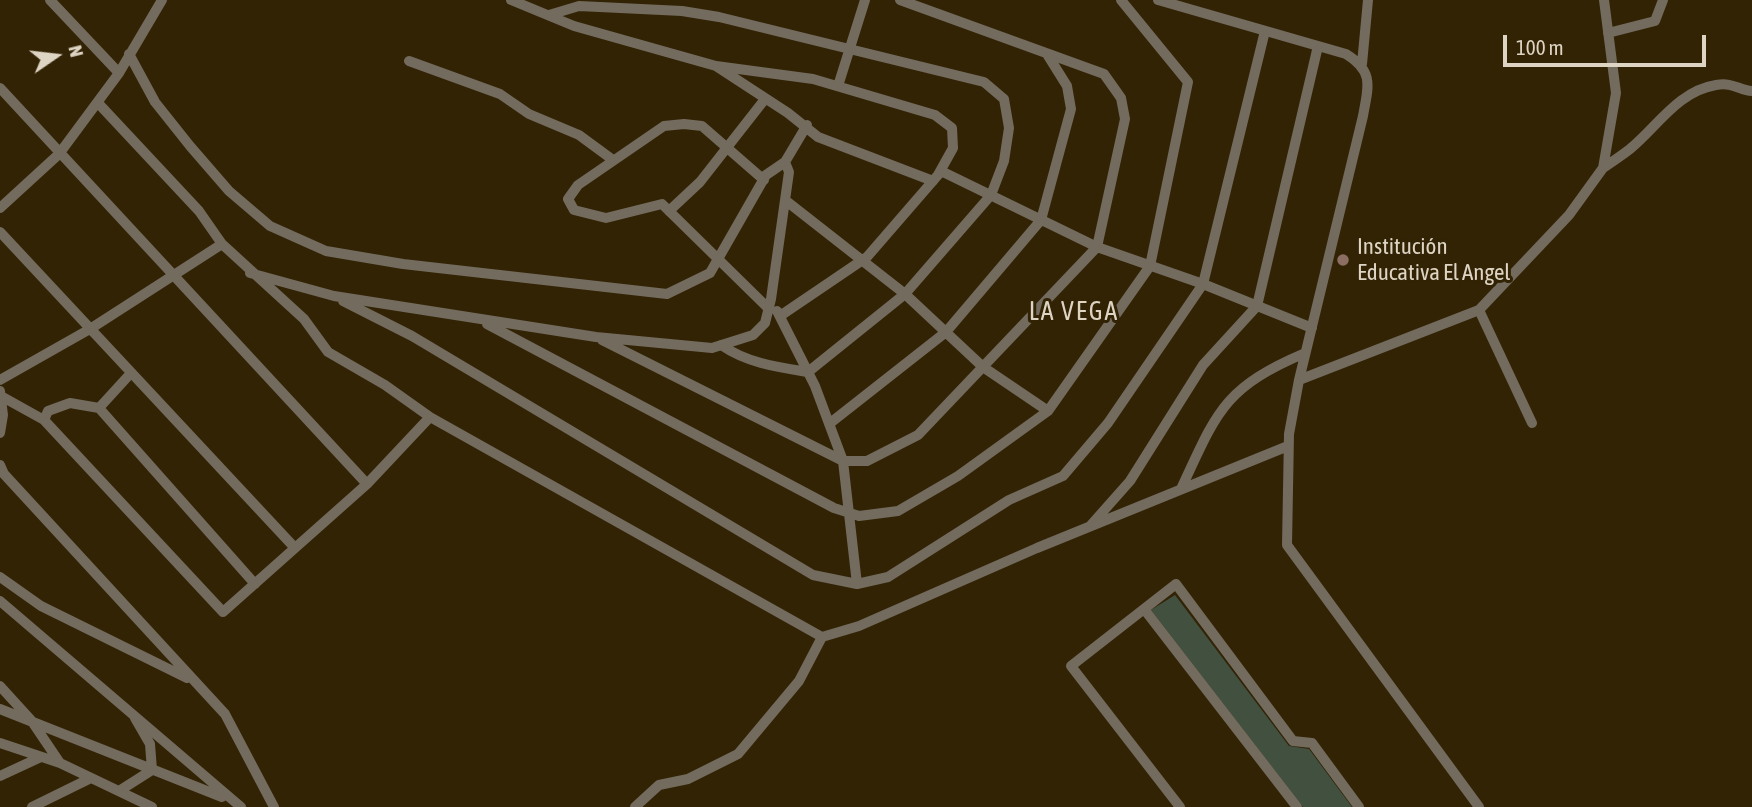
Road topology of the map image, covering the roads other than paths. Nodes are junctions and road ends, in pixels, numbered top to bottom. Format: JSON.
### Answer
{"nodes":[{"id":1,"x":50,"y":0,"type":"edge"},
{"id":2,"x":162,"y":0,"type":"edge"},
{"id":3,"x":511,"y":0,"type":"edge"},
{"id":4,"x":865,"y":0,"type":"edge"},
{"id":5,"x":900,"y":0,"type":"edge"},
{"id":6,"x":1121,"y":0,"type":"edge"},
{"id":7,"x":1158,"y":0,"type":"edge"},
{"id":8,"x":1368,"y":0,"type":"edge"},
{"id":9,"x":1604,"y":0,"type":"edge"},
{"id":10,"x":1663,"y":0,"type":"edge"},
{"id":11,"x":549,"y":15,"type":"junction"},
{"id":12,"x":1265,"y":31,"type":"junction"},
{"id":13,"x":1608,"y":33,"type":"junction"},
{"id":14,"x":1318,"y":46,"type":"junction"},
{"id":15,"x":851,"y":48,"type":"junction"},
{"id":16,"x":129,"y":54,"type":"junction"},
{"id":17,"x":1047,"y":54,"type":"junction"},
{"id":18,"x":409,"y":61,"type":"dead end"},
{"id":19,"x":1362,"y":64,"type":"junction"},
{"id":20,"x":716,"y":66,"type":"junction"},
{"id":21,"x":119,"y":73,"type":"junction"},
{"id":22,"x":838,"y":86,"type":"junction"},
{"id":23,"x":0,"y":88,"type":"edge"},
{"id":24,"x":1752,"y":91,"type":"edge"},
{"id":25,"x":765,"y":99,"type":"junction"},
{"id":26,"x":98,"y":103,"type":"junction"},
{"id":27,"x":807,"y":125,"type":"junction"},
{"id":28,"x":729,"y":147,"type":"junction"},
{"id":29,"x":59,"y":154,"type":"junction"},
{"id":30,"x":613,"y":160,"type":"junction"},
{"id":31,"x":785,"y":162,"type":"junction"},
{"id":32,"x":1603,"y":168,"type":"junction"},
{"id":33,"x":941,"y":171,"type":"junction"},
{"id":34,"x":764,"y":180,"type":"junction"},
{"id":35,"x":933,"y":181,"type":"junction"},
{"id":36,"x":990,"y":195,"type":"junction"},
{"id":37,"x":785,"y":200,"type":"junction"},
{"id":38,"x":0,"y":208,"type":"edge"},
{"id":39,"x":669,"y":211,"type":"junction"},
{"id":40,"x":1041,"y":220,"type":"junction"},
{"id":41,"x":0,"y":232,"type":"edge"},
{"id":42,"x":222,"y":244,"type":"junction"},
{"id":43,"x":1097,"y":247,"type":"junction"},
{"id":44,"x":718,"y":259,"type":"junction"},
{"id":45,"x":863,"y":260,"type":"junction"},
{"id":46,"x":1150,"y":266,"type":"junction"},
{"id":47,"x":250,"y":273,"type":"junction"},
{"id":48,"x":173,"y":274,"type":"junction"},
{"id":49,"x":1203,"y":284,"type":"junction"},
{"id":50,"x":905,"y":294,"type":"junction"},
{"id":51,"x":334,"y":296,"type":"junction"},
{"id":52,"x":770,"y":304,"type":"junction"},
{"id":53,"x":1257,"y":306,"type":"junction"},
{"id":54,"x":1479,"y":310,"type":"junction"},
{"id":55,"x":780,"y":316,"type":"junction"},
{"id":56,"x":478,"y":319,"type":"junction"},
{"id":57,"x":1312,"y":328,"type":"junction"},
{"id":58,"x":90,"y":329,"type":"junction"},
{"id":59,"x":946,"y":332,"type":"junction"},
{"id":60,"x":596,"y":337,"type":"junction"},
{"id":61,"x":721,"y":345,"type":"junction"},
{"id":62,"x":1305,"y":354,"type":"junction"},
{"id":63,"x":983,"y":367,"type":"junction"},
{"id":64,"x":808,"y":372,"type":"junction"},
{"id":65,"x":131,"y":373,"type":"junction"},
{"id":66,"x":0,"y":380,"type":"edge"},
{"id":67,"x":1299,"y":380,"type":"junction"},
{"id":68,"x":0,"y":389,"type":"edge"},
{"id":69,"x":1,"y":396,"type":"edge"},
{"id":70,"x":99,"y":408,"type":"junction"},
{"id":71,"x":1048,"y":411,"type":"junction"},
{"id":72,"x":430,"y":417,"type":"junction"},
{"id":73,"x":44,"y":420,"type":"junction"},
{"id":74,"x":1532,"y":423,"type":"dead end"},
{"id":75,"x":829,"y":424,"type":"junction"},
{"id":76,"x":0,"y":433,"type":"edge"},
{"id":77,"x":1288,"y":446,"type":"junction"},
{"id":78,"x":843,"y":461,"type":"junction"},
{"id":79,"x":0,"y":465,"type":"edge"},
{"id":80,"x":367,"y":484,"type":"junction"},
{"id":81,"x":1181,"y":489,"type":"junction"},
{"id":82,"x":850,"y":513,"type":"junction"},
{"id":83,"x":1089,"y":527,"type":"junction"},
{"id":84,"x":295,"y":548,"type":"junction"},
{"id":85,"x":0,"y":577,"type":"edge"},
{"id":86,"x":255,"y":584,"type":"junction"},
{"id":87,"x":857,"y":584,"type":"junction"},
{"id":88,"x":0,"y":601,"type":"edge"},
{"id":89,"x":1144,"y":609,"type":"junction"},
{"id":90,"x":822,"y":637,"type":"junction"},
{"id":91,"x":196,"y":682,"type":"junction"},
{"id":92,"x":0,"y":686,"type":"edge"},
{"id":93,"x":0,"y":709,"type":"edge"},
{"id":94,"x":132,"y":713,"type":"junction"},
{"id":95,"x":31,"y":720,"type":"junction"},
{"id":96,"x":0,"y":743,"type":"edge"},
{"id":97,"x":41,"y":757,"type":"junction"},
{"id":98,"x":60,"y":763,"type":"junction"},
{"id":99,"x":152,"y":770,"type":"junction"},
{"id":100,"x":0,"y":776,"type":"edge"},
{"id":101,"x":92,"y":778,"type":"junction"},
{"id":102,"x":119,"y":791,"type":"junction"},
{"id":103,"x":237,"y":804,"type":"edge"},
{"id":104,"x":143,"y":805,"type":"edge"},
{"id":105,"x":32,"y":807,"type":"edge"},
{"id":106,"x":274,"y":807,"type":"edge"},
{"id":107,"x":635,"y":807,"type":"edge"},
{"id":108,"x":1180,"y":807,"type":"edge"},
{"id":109,"x":1297,"y":807,"type":"edge"},
{"id":110,"x":1359,"y":807,"type":"edge"},
{"id":111,"x":1479,"y":807,"type":"edge"}],
"edges":[{"from":1,"to":21,"type":"street"},
{"from":2,"to":16,"type":"street"},
{"from":3,"to":11,"type":"street"},
{"from":4,"to":15,"type":"street"},
{"from":5,"to":17,"type":"street"},
{"from":6,"to":46,"type":"street"},
{"from":7,"to":12,"type":"street"},
{"from":8,"to":19,"type":"street"},
{"from":9,"to":13,"type":"street"},
{"from":10,"to":13,"type":"street"},
{"from":11,"to":15,"type":"street"},
{"from":11,"to":20,"type":"street"},
{"from":12,"to":14,"type":"street"},
{"from":12,"to":49,"type":"street"},
{"from":13,"to":32,"type":"street"},
{"from":14,"to":19,"type":"street"},
{"from":14,"to":53,"type":"street"},
{"from":15,"to":22,"type":"street"},
{"from":15,"to":36,"type":"street"},
{"from":16,"to":21,"type":"street"},
{"from":16,"to":44,"type":"street"},
{"from":17,"to":40,"type":"street"},
{"from":17,"to":43,"type":"street"},
{"from":18,"to":30,"type":"street"},
{"from":19,"to":57,"type":"street"},
{"from":20,"to":22,"type":"street"},
{"from":20,"to":25,"type":"street"},
{"from":21,"to":26,"type":"street"},
{"from":22,"to":33,"type":"street"},
{"from":23,"to":29,"type":"street"},
{"from":24,"to":32,"type":"street"},
{"from":25,"to":27,"type":"street"},
{"from":25,"to":28,"type":"street"},
{"from":26,"to":29,"type":"street"},
{"from":26,"to":42,"type":"street"},
{"from":27,"to":31,"type":"street"},
{"from":27,"to":35,"type":"street"},
{"from":28,"to":30,"type":"street"},
{"from":28,"to":34,"type":"street"},
{"from":28,"to":39,"type":"street"},
{"from":29,"to":38,"type":"street"},
{"from":29,"to":48,"type":"street"},
{"from":30,"to":39,"type":"street"},
{"from":31,"to":34,"type":"street"},
{"from":31,"to":37,"type":"street"},
{"from":32,"to":54,"type":"street"},
{"from":33,"to":35,"type":"street"},
{"from":33,"to":36,"type":"street"},
{"from":34,"to":44,"type":"street"},
{"from":35,"to":45,"type":"street"},
{"from":36,"to":40,"type":"street"},
{"from":36,"to":50,"type":"street"},
{"from":37,"to":45,"type":"street"},
{"from":37,"to":52,"type":"street"},
{"from":39,"to":44,"type":"street"},
{"from":40,"to":43,"type":"street"},
{"from":40,"to":59,"type":"street"},
{"from":41,"to":58,"type":"street"},
{"from":42,"to":47,"type":"street"},
{"from":42,"to":48,"type":"street"},
{"from":43,"to":46,"type":"street"},
{"from":43,"to":63,"type":"street"},
{"from":44,"to":52,"type":"street"},
{"from":45,"to":50,"type":"street"},
{"from":45,"to":55,"type":"street"},
{"from":46,"to":49,"type":"street"},
{"from":46,"to":71,"type":"street"},
{"from":47,"to":51,"type":"street"},
{"from":47,"to":72,"type":"street"},
{"from":48,"to":58,"type":"street"},
{"from":48,"to":80,"type":"street"},
{"from":49,"to":53,"type":"street"},
{"from":49,"to":87,"type":"street"},
{"from":50,"to":59,"type":"street"},
{"from":50,"to":64,"type":"street"},
{"from":51,"to":56,"type":"street"},
{"from":51,"to":87,"type":"street"},
{"from":52,"to":55,"type":"street"},
{"from":52,"to":61,"type":"street"},
{"from":53,"to":57,"type":"street"},
{"from":53,"to":83,"type":"street"},
{"from":54,"to":67,"type":"street"},
{"from":54,"to":74,"type":"street"},
{"from":55,"to":64,"type":"street"},
{"from":56,"to":60,"type":"street"},
{"from":56,"to":82,"type":"street"},
{"from":57,"to":62,"type":"street"},
{"from":58,"to":65,"type":"street"},
{"from":58,"to":66,"type":"street"},
{"from":59,"to":63,"type":"street"},
{"from":59,"to":75,"type":"street"},
{"from":60,"to":61,"type":"street"},
{"from":60,"to":78,"type":"street"},
{"from":61,"to":64,"type":"street"},
{"from":62,"to":67,"type":"street"},
{"from":62,"to":81,"type":"street"},
{"from":63,"to":71,"type":"street"},
{"from":63,"to":78,"type":"street"},
{"from":64,"to":75,"type":"street"},
{"from":65,"to":70,"type":"street"},
{"from":65,"to":84,"type":"street"},
{"from":67,"to":77,"type":"street"},
{"from":68,"to":69,"type":"street"},
{"from":69,"to":73,"type":"street"},
{"from":69,"to":76,"type":"street"},
{"from":70,"to":73,"type":"street"},
{"from":70,"to":86,"type":"street"},
{"from":71,"to":82,"type":"street"},
{"from":72,"to":80,"type":"street"},
{"from":72,"to":90,"type":"street"},
{"from":73,"to":86,"type":"street"},
{"from":75,"to":78,"type":"street"},
{"from":77,"to":81,"type":"street"},
{"from":77,"to":111,"type":"street"},
{"from":78,"to":82,"type":"street"},
{"from":79,"to":91,"type":"street"},
{"from":80,"to":84,"type":"street"},
{"from":81,"to":83,"type":"street"},
{"from":82,"to":87,"type":"street"},
{"from":83,"to":90,"type":"street"},
{"from":84,"to":86,"type":"street"},
{"from":85,"to":91,"type":"street"},
{"from":88,"to":94,"type":"street"},
{"from":89,"to":108,"type":"street"},
{"from":89,"to":109,"type":"street"},
{"from":89,"to":110,"type":"street"},
{"from":90,"to":107,"type":"street"},
{"from":91,"to":106,"type":"street"},
{"from":92,"to":95,"type":"street"},
{"from":93,"to":95,"type":"street"},
{"from":94,"to":99,"type":"street"},
{"from":94,"to":103,"type":"street"},
{"from":95,"to":98,"type":"street"},
{"from":95,"to":99,"type":"street"},
{"from":96,"to":97,"type":"street"},
{"from":97,"to":98,"type":"street"},
{"from":97,"to":100,"type":"street"},
{"from":98,"to":101,"type":"street"},
{"from":99,"to":102,"type":"street"},
{"from":99,"to":103,"type":"street"},
{"from":101,"to":102,"type":"street"},
{"from":101,"to":105,"type":"street"},
{"from":102,"to":104,"type":"street"}]}
